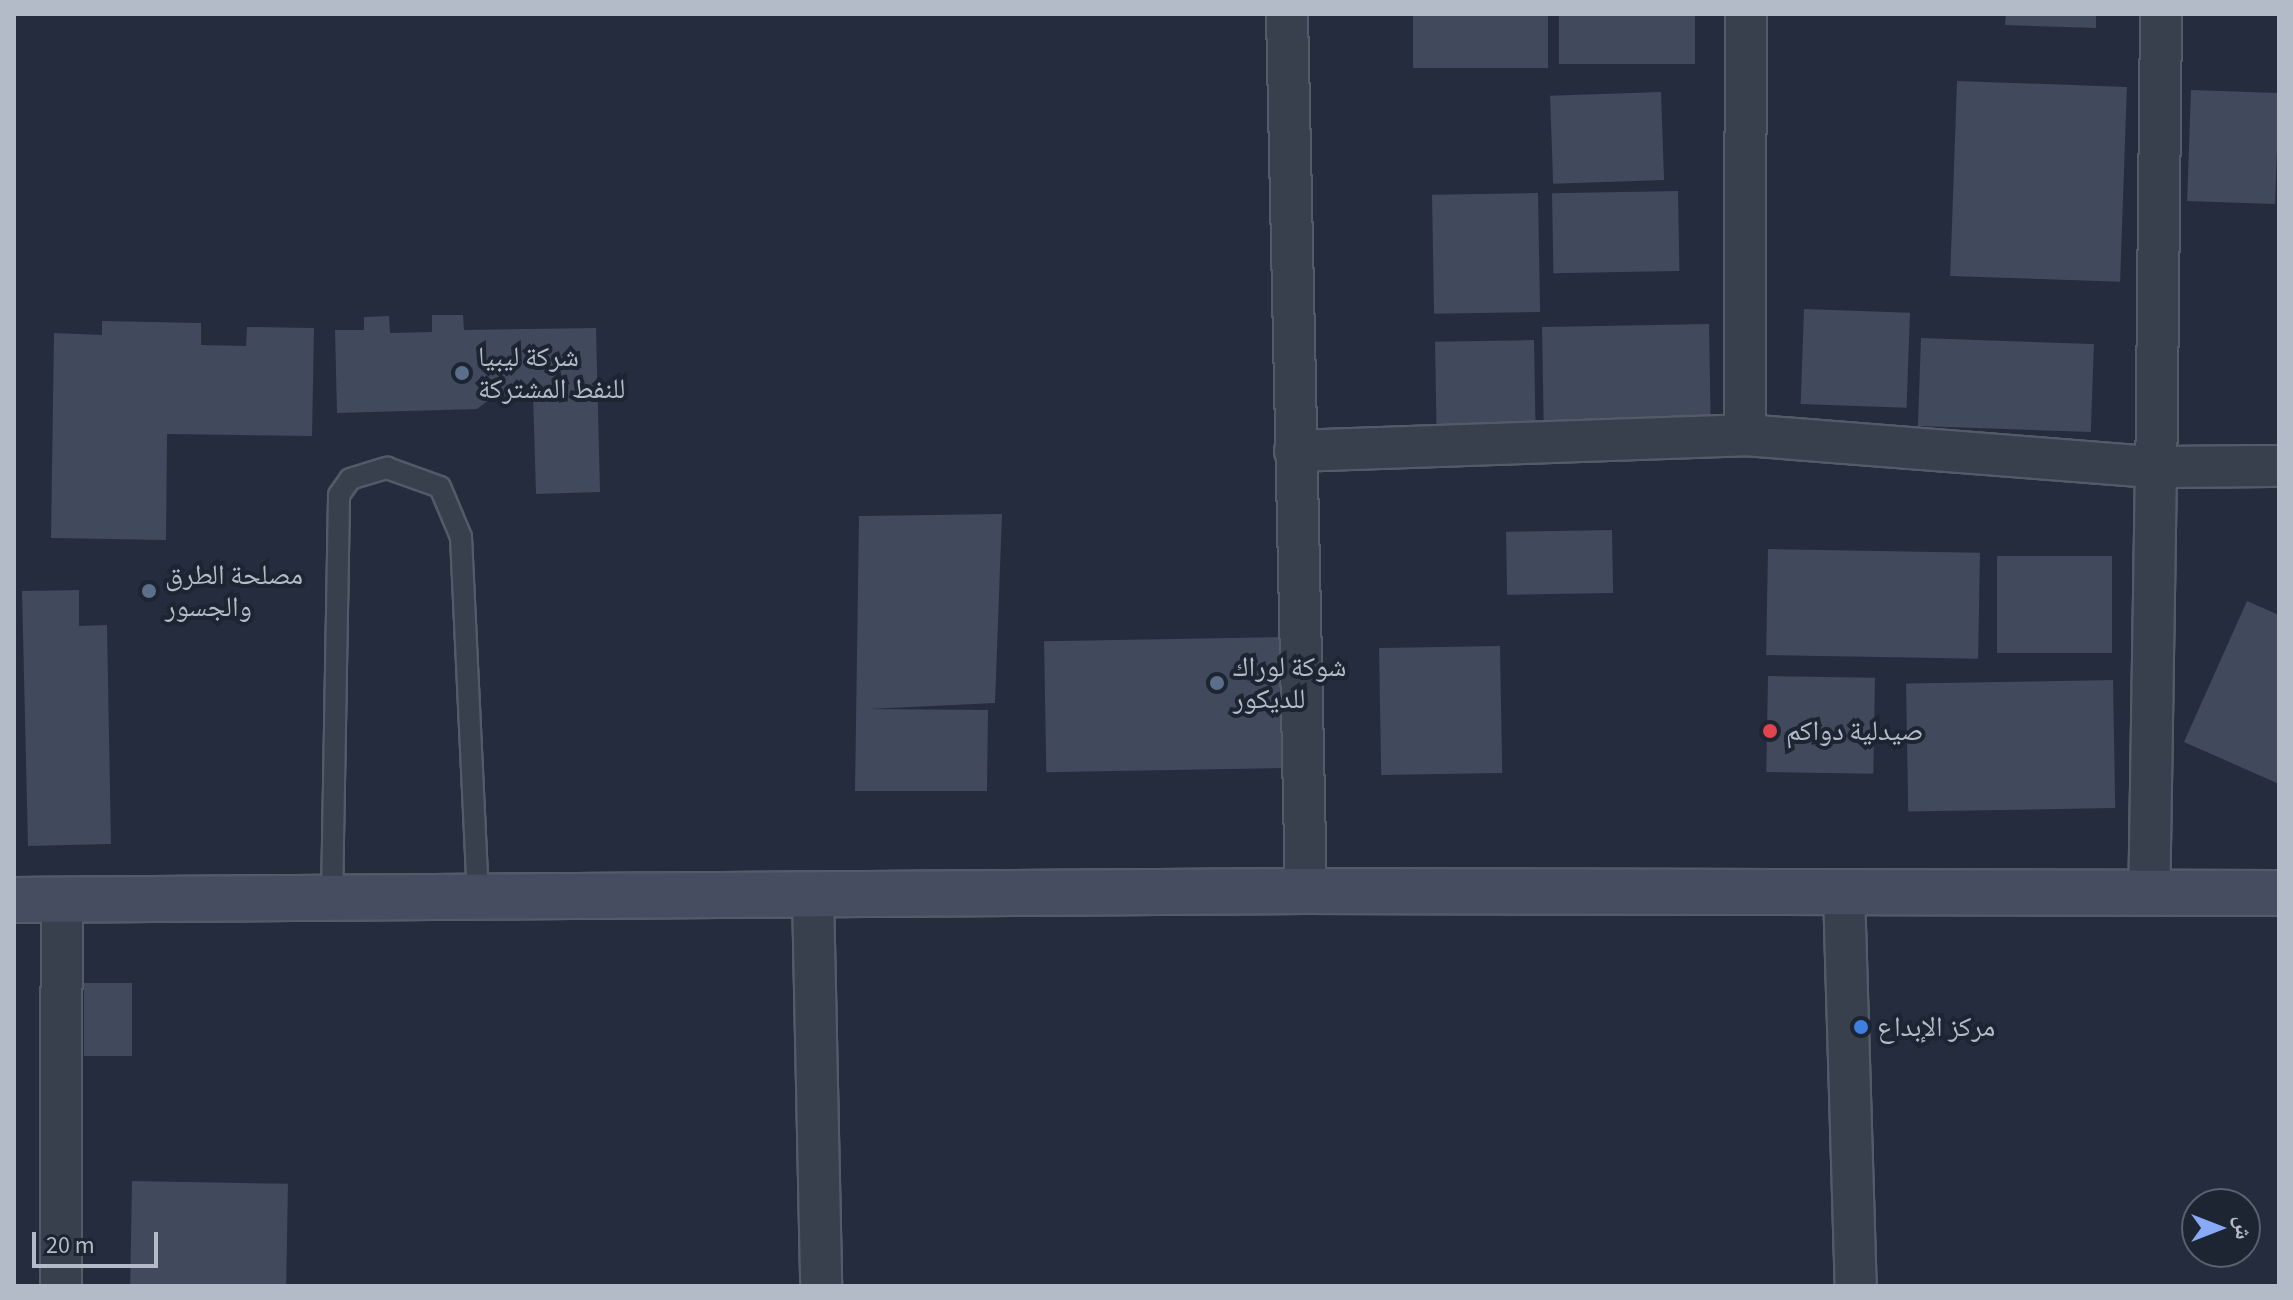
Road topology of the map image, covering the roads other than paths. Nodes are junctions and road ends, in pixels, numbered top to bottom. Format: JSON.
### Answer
{"nodes":[{"id":1,"x":1287,"y":14,"type":"edge"},
{"id":2,"x":1746,"y":14,"type":"edge"},
{"id":3,"x":2161,"y":14,"type":"edge"},
{"id":4,"x":1745,"y":435,"type":"junction"},
{"id":5,"x":1295,"y":451,"type":"junction"},
{"id":6,"x":2279,"y":466,"type":"edge"},
{"id":7,"x":2156,"y":467,"type":"junction"},
{"id":8,"x":1306,"y":891,"type":"junction"},
{"id":9,"x":1844,"y":892,"type":"junction"},
{"id":10,"x":2279,"y":893,"type":"edge"},
{"id":11,"x":813,"y":894,"type":"junction"},
{"id":12,"x":2149,"y":894,"type":"junction"},
{"id":13,"x":478,"y":897,"type":"junction"},
{"id":14,"x":332,"y":898,"type":"junction"},
{"id":15,"x":62,"y":899,"type":"junction"},
{"id":16,"x":14,"y":900,"type":"edge"},
{"id":17,"x":61,"y":1286,"type":"edge"},
{"id":18,"x":821,"y":1286,"type":"edge"},
{"id":19,"x":1856,"y":1286,"type":"edge"}],
"edges":[{"from":1,"to":5,"type":"street"},
{"from":2,"to":4,"type":"street"},
{"from":3,"to":7,"type":"street"},
{"from":4,"to":5,"type":"street"},
{"from":4,"to":7,"type":"street"},
{"from":5,"to":8,"type":"street"},
{"from":6,"to":7,"type":"street"},
{"from":7,"to":12,"type":"street"},
{"from":8,"to":9,"type":"street"},
{"from":8,"to":11,"type":"street"},
{"from":9,"to":12,"type":"street"},
{"from":9,"to":19,"type":"street"},
{"from":10,"to":12,"type":"street"},
{"from":11,"to":13,"type":"street"},
{"from":11,"to":18,"type":"street"},
{"from":13,"to":14,"type":"street"},
{"from":13,"to":14,"type":"lane"},
{"from":14,"to":15,"type":"street"},
{"from":15,"to":16,"type":"street"},
{"from":15,"to":17,"type":"street"}]}
